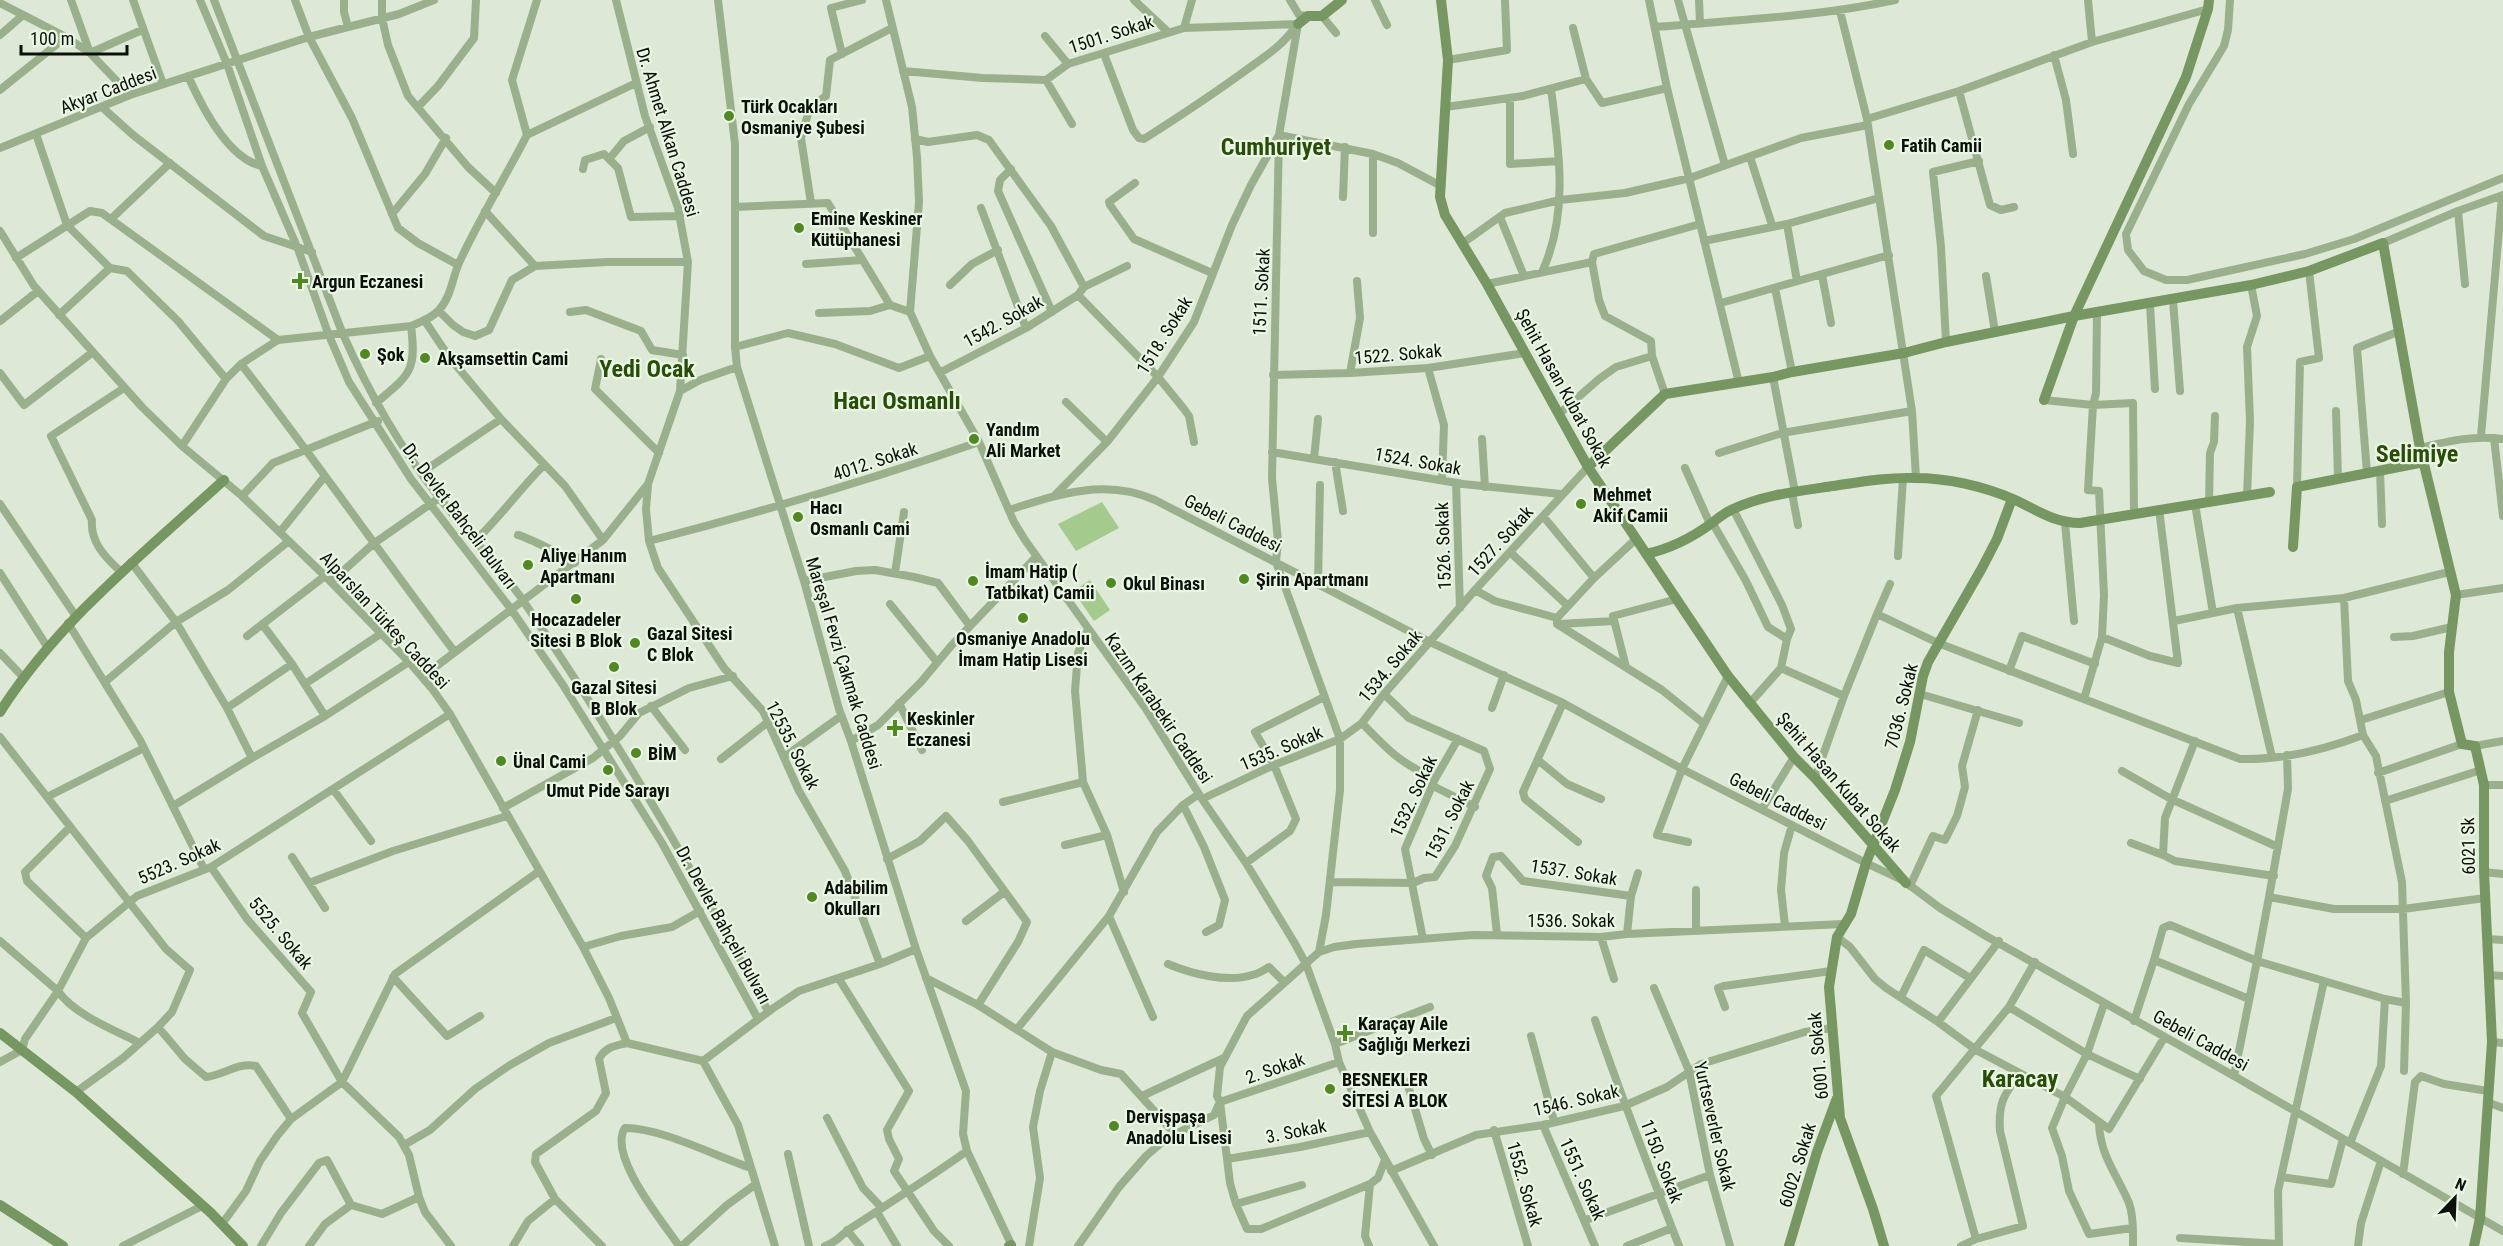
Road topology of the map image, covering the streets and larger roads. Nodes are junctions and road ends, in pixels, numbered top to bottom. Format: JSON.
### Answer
{"nodes":[{"id":1,"x":71,"y":0,"type":"edge"},
{"id":2,"x":133,"y":0,"type":"edge"},
{"id":3,"x":200,"y":0,"type":"edge"},
{"id":4,"x":214,"y":0,"type":"edge"},
{"id":5,"x":295,"y":0,"type":"edge"},
{"id":6,"x":344,"y":0,"type":"edge"},
{"id":7,"x":382,"y":0,"type":"edge"},
{"id":8,"x":434,"y":0,"type":"edge"},
{"id":9,"x":476,"y":0,"type":"edge"},
{"id":10,"x":537,"y":0,"type":"edge"},
{"id":11,"x":616,"y":0,"type":"edge"},
{"id":12,"x":718,"y":0,"type":"edge"},
{"id":13,"x":862,"y":0,"type":"edge"},
{"id":14,"x":886,"y":0,"type":"edge"},
{"id":15,"x":1134,"y":0,"type":"edge"},
{"id":16,"x":1192,"y":0,"type":"edge"},
{"id":17,"x":1290,"y":0,"type":"edge"},
{"id":18,"x":1342,"y":0,"type":"edge"},
{"id":19,"x":1374,"y":0,"type":"edge"},
{"id":20,"x":1441,"y":0,"type":"edge"},
{"id":21,"x":1649,"y":0,"type":"edge"},
{"id":22,"x":1678,"y":0,"type":"edge"},
{"id":23,"x":1699,"y":0,"type":"edge"},
{"id":24,"x":1895,"y":0,"type":"edge"},
{"id":25,"x":2088,"y":0,"type":"edge"},
{"id":26,"x":2230,"y":0,"type":"edge"},
{"id":27,"x":1505,"y":1,"type":"edge"},
{"id":28,"x":0,"y":3,"type":"edge"},
{"id":29,"x":1853,"y":4,"type":"edge"},
{"id":30,"x":2208,"y":4,"type":"edge"},
{"id":31,"x":1840,"y":11,"type":"junction"},
{"id":32,"x":22,"y":16,"type":"junction"},
{"id":33,"x":1308,"y":16,"type":"junction"},
{"id":34,"x":1322,"y":16,"type":"junction"},
{"id":35,"x":382,"y":18,"type":"junction"},
{"id":36,"x":1700,"y":23,"type":"junction"},
{"id":37,"x":1298,"y":24,"type":"junction"},
{"id":38,"x":1387,"y":25,"type":"dead end"},
{"id":39,"x":1686,"y":25,"type":"junction"},
{"id":40,"x":348,"y":27,"type":"junction"},
{"id":41,"x":1656,"y":27,"type":"junction"},
{"id":42,"x":892,"y":28,"type":"junction"},
{"id":43,"x":1184,"y":28,"type":"junction"},
{"id":44,"x":1573,"y":28,"type":"dead end"},
{"id":45,"x":142,"y":30,"type":"junction"},
{"id":46,"x":1167,"y":31,"type":"junction"},
{"id":47,"x":1336,"y":33,"type":"dead end"},
{"id":48,"x":0,"y":35,"type":"edge"},
{"id":49,"x":1045,"y":36,"type":"dead end"},
{"id":50,"x":66,"y":37,"type":"junction"},
{"id":51,"x":309,"y":37,"type":"junction"},
{"id":52,"x":2091,"y":42,"type":"junction"},
{"id":53,"x":90,"y":53,"type":"junction"},
{"id":54,"x":842,"y":54,"type":"junction"},
{"id":55,"x":1104,"y":54,"type":"junction"},
{"id":56,"x":2054,"y":55,"type":"junction"},
{"id":57,"x":1448,"y":60,"type":"junction"},
{"id":58,"x":238,"y":61,"type":"junction"},
{"id":59,"x":227,"y":64,"type":"junction"},
{"id":60,"x":1068,"y":64,"type":"junction"},
{"id":61,"x":903,"y":70,"type":"junction"},
{"id":62,"x":188,"y":76,"type":"junction"},
{"id":63,"x":1046,"y":80,"type":"junction"},
{"id":64,"x":1586,"y":80,"type":"junction"},
{"id":65,"x":636,"y":83,"type":"junction"},
{"id":66,"x":163,"y":84,"type":"junction"},
{"id":67,"x":1667,"y":88,"type":"junction"},
{"id":68,"x":1551,"y":89,"type":"junction"},
{"id":69,"x":0,"y":90,"type":"edge"},
{"id":70,"x":1959,"y":91,"type":"junction"},
{"id":71,"x":130,"y":95,"type":"junction"},
{"id":72,"x":1510,"y":98,"type":"junction"},
{"id":73,"x":418,"y":107,"type":"junction"},
{"id":74,"x":1446,"y":107,"type":"junction"},
{"id":75,"x":102,"y":108,"type":"junction"},
{"id":76,"x":1868,"y":122,"type":"junction"},
{"id":77,"x":1072,"y":124,"type":"dead end"},
{"id":78,"x":650,"y":127,"type":"junction"},
{"id":79,"x":36,"y":134,"type":"junction"},
{"id":80,"x":527,"y":135,"type":"junction"},
{"id":81,"x":1279,"y":135,"type":"junction"},
{"id":82,"x":446,"y":138,"type":"junction"},
{"id":83,"x":915,"y":139,"type":"junction"},
{"id":84,"x":1345,"y":147,"type":"junction"},
{"id":85,"x":0,"y":148,"type":"edge"},
{"id":86,"x":1373,"y":154,"type":"junction"},
{"id":87,"x":2073,"y":154,"type":"dead end"},
{"id":88,"x":1750,"y":157,"type":"junction"},
{"id":89,"x":610,"y":158,"type":"junction"},
{"id":90,"x":1559,"y":161,"type":"junction"},
{"id":91,"x":1979,"y":161,"type":"junction"},
{"id":92,"x":170,"y":163,"type":"junction"},
{"id":93,"x":1725,"y":165,"type":"junction"},
{"id":94,"x":262,"y":166,"type":"junction"},
{"id":95,"x":583,"y":169,"type":"dead end"},
{"id":96,"x":1011,"y":169,"type":"junction"},
{"id":97,"x":1690,"y":178,"type":"junction"},
{"id":98,"x":2503,"y":178,"type":"edge"},
{"id":99,"x":1135,"y":183,"type":"dead end"},
{"id":100,"x":1441,"y":186,"type":"junction"},
{"id":101,"x":496,"y":193,"type":"junction"},
{"id":102,"x":2503,"y":195,"type":"edge"},
{"id":103,"x":1343,"y":197,"type":"dead end"},
{"id":104,"x":1879,"y":198,"type":"junction"},
{"id":105,"x":1560,"y":200,"type":"junction"},
{"id":106,"x":811,"y":204,"type":"junction"},
{"id":107,"x":735,"y":207,"type":"junction"},
{"id":108,"x":2014,"y":207,"type":"dead end"},
{"id":109,"x":981,"y":208,"type":"dead end"},
{"id":110,"x":485,"y":211,"type":"junction"},
{"id":111,"x":2458,"y":211,"type":"junction"},
{"id":112,"x":392,"y":214,"type":"junction"},
{"id":113,"x":680,"y":216,"type":"junction"},
{"id":114,"x":1500,"y":217,"type":"junction"},
{"id":115,"x":111,"y":219,"type":"junction"},
{"id":116,"x":1700,"y":224,"type":"junction"},
{"id":117,"x":1787,"y":224,"type":"junction"},
{"id":118,"x":68,"y":225,"type":"junction"},
{"id":119,"x":1772,"y":225,"type":"junction"},
{"id":120,"x":0,"y":231,"type":"edge"},
{"id":121,"x":1373,"y":233,"type":"dead end"},
{"id":122,"x":1704,"y":241,"type":"junction"},
{"id":123,"x":1463,"y":243,"type":"junction"},
{"id":124,"x":2383,"y":243,"type":"junction"},
{"id":125,"x":298,"y":249,"type":"junction"},
{"id":126,"x":998,"y":250,"type":"junction"},
{"id":127,"x":312,"y":252,"type":"junction"},
{"id":128,"x":1889,"y":255,"type":"junction"},
{"id":129,"x":16,"y":258,"type":"junction"},
{"id":130,"x":862,"y":260,"type":"junction"},
{"id":131,"x":688,"y":262,"type":"junction"},
{"id":132,"x":1592,"y":262,"type":"junction"},
{"id":133,"x":806,"y":264,"type":"dead end"},
{"id":134,"x":458,"y":266,"type":"junction"},
{"id":135,"x":535,"y":266,"type":"junction"},
{"id":136,"x":1127,"y":266,"type":"dead end"},
{"id":137,"x":110,"y":268,"type":"junction"},
{"id":138,"x":2308,"y":271,"type":"junction"},
{"id":139,"x":1542,"y":272,"type":"junction"},
{"id":140,"x":1212,"y":273,"type":"junction"},
{"id":141,"x":1822,"y":275,"type":"junction"},
{"id":142,"x":1524,"y":276,"type":"junction"},
{"id":143,"x":1986,"y":276,"type":"dead end"},
{"id":144,"x":1797,"y":280,"type":"junction"},
{"id":145,"x":1357,"y":281,"type":"dead end"},
{"id":146,"x":1487,"y":284,"type":"junction"},
{"id":147,"x":2465,"y":284,"type":"dead end"},
{"id":148,"x":950,"y":285,"type":"dead end"},
{"id":149,"x":2251,"y":285,"type":"junction"},
{"id":150,"x":1084,"y":287,"type":"junction"},
{"id":151,"x":1775,"y":288,"type":"junction"},
{"id":152,"x":38,"y":291,"type":"junction"},
{"id":153,"x":1078,"y":295,"type":"junction"},
{"id":154,"x":2174,"y":300,"type":"junction"},
{"id":155,"x":1721,"y":303,"type":"junction"},
{"id":156,"x":890,"y":304,"type":"junction"},
{"id":157,"x":2150,"y":305,"type":"junction"},
{"id":158,"x":439,"y":311,"type":"junction"},
{"id":159,"x":570,"y":312,"type":"dead end"},
{"id":160,"x":910,"y":312,"type":"junction"},
{"id":161,"x":1052,"y":312,"type":"junction"},
{"id":162,"x":819,"y":313,"type":"dead end"},
{"id":163,"x":2097,"y":314,"type":"junction"},
{"id":164,"x":59,"y":315,"type":"junction"},
{"id":165,"x":2074,"y":316,"type":"junction"},
{"id":166,"x":0,"y":321,"type":"edge"},
{"id":167,"x":426,"y":321,"type":"junction"},
{"id":168,"x":1831,"y":322,"type":"dead end"},
{"id":169,"x":411,"y":326,"type":"junction"},
{"id":170,"x":1026,"y":328,"type":"junction"},
{"id":171,"x":342,"y":332,"type":"junction"},
{"id":172,"x":1995,"y":332,"type":"junction"},
{"id":173,"x":2400,"y":332,"type":"junction"},
{"id":174,"x":328,"y":333,"type":"junction"},
{"id":175,"x":278,"y":340,"type":"junction"},
{"id":176,"x":1946,"y":342,"type":"junction"},
{"id":177,"x":735,"y":347,"type":"junction"},
{"id":178,"x":93,"y":352,"type":"junction"},
{"id":179,"x":1525,"y":353,"type":"junction"},
{"id":180,"x":1904,"y":353,"type":"junction"},
{"id":181,"x":683,"y":355,"type":"junction"},
{"id":182,"x":930,"y":356,"type":"junction"},
{"id":183,"x":1652,"y":356,"type":"junction"},
{"id":184,"x":602,"y":359,"type":"dead end"},
{"id":185,"x":241,"y":364,"type":"junction"},
{"id":186,"x":736,"y":366,"type":"junction"},
{"id":187,"x":1428,"y":368,"type":"junction"},
{"id":188,"x":0,"y":372,"type":"edge"},
{"id":189,"x":941,"y":372,"type":"junction"},
{"id":190,"x":1792,"y":372,"type":"junction"},
{"id":191,"x":1350,"y":373,"type":"junction"},
{"id":192,"x":1273,"y":375,"type":"junction"},
{"id":193,"x":1158,"y":377,"type":"junction"},
{"id":194,"x":1773,"y":377,"type":"junction"},
{"id":195,"x":226,"y":379,"type":"junction"},
{"id":196,"x":1740,"y":383,"type":"junction"},
{"id":197,"x":124,"y":388,"type":"junction"},
{"id":198,"x":2155,"y":389,"type":"dead end"},
{"id":199,"x":680,"y":391,"type":"junction"},
{"id":200,"x":2180,"y":391,"type":"dead end"},
{"id":201,"x":1665,"y":394,"type":"junction"},
{"id":202,"x":2044,"y":400,"type":"joint"},
{"id":203,"x":1066,"y":402,"type":"dead end"},
{"id":204,"x":376,"y":403,"type":"junction"},
{"id":205,"x":2092,"y":405,"type":"junction"},
{"id":206,"x":1912,"y":411,"type":"junction"},
{"id":207,"x":2336,"y":411,"type":"dead end"},
{"id":208,"x":1558,"y":414,"type":"junction"},
{"id":209,"x":2215,"y":416,"type":"dead end"},
{"id":210,"x":385,"y":417,"type":"junction"},
{"id":211,"x":1318,"y":418,"type":"dead end"},
{"id":212,"x":501,"y":419,"type":"junction"},
{"id":213,"x":375,"y":422,"type":"junction"},
{"id":214,"x":1782,"y":433,"type":"junction"},
{"id":215,"x":2481,"y":436,"type":"junction"},
{"id":216,"x":2494,"y":438,"type":"junction"},
{"id":217,"x":1482,"y":439,"type":"dead end"},
{"id":218,"x":2503,"y":439,"type":"edge"},
{"id":219,"x":979,"y":442,"type":"junction"},
{"id":220,"x":1107,"y":442,"type":"junction"},
{"id":221,"x":1194,"y":442,"type":"dead end"},
{"id":222,"x":182,"y":446,"type":"junction"},
{"id":223,"x":2421,"y":448,"type":"junction"},
{"id":224,"x":307,"y":451,"type":"junction"},
{"id":225,"x":1272,"y":452,"type":"junction"},
{"id":226,"x":659,"y":453,"type":"junction"},
{"id":227,"x":1719,"y":453,"type":"dead end"},
{"id":228,"x":1314,"y":459,"type":"junction"},
{"id":229,"x":1335,"y":462,"type":"junction"},
{"id":230,"x":2424,"y":462,"type":"junction"},
{"id":231,"x":544,"y":465,"type":"junction"},
{"id":232,"x":1588,"y":467,"type":"junction"},
{"id":233,"x":1685,"y":468,"type":"dead end"},
{"id":234,"x":2380,"y":470,"type":"junction"},
{"id":235,"x":2367,"y":472,"type":"junction"},
{"id":236,"x":421,"y":473,"type":"junction"},
{"id":237,"x":325,"y":476,"type":"junction"},
{"id":238,"x":1904,"y":478,"type":"junction"},
{"id":239,"x":1916,"y":478,"type":"junction"},
{"id":240,"x":2338,"y":478,"type":"junction"},
{"id":241,"x":224,"y":480,"type":"junction"},
{"id":242,"x":1442,"y":480,"type":"junction"},
{"id":243,"x":1456,"y":483,"type":"junction"},
{"id":244,"x":648,"y":484,"type":"junction"},
{"id":245,"x":1320,"y":485,"type":"dead end"},
{"id":246,"x":1485,"y":487,"type":"junction"},
{"id":247,"x":2297,"y":487,"type":"junction"},
{"id":248,"x":2270,"y":492,"type":"dead end"},
{"id":249,"x":1793,"y":493,"type":"junction"},
{"id":250,"x":1561,"y":494,"type":"junction"},
{"id":251,"x":242,"y":496,"type":"junction"},
{"id":252,"x":1054,"y":496,"type":"junction"},
{"id":253,"x":2247,"y":496,"type":"junction"},
{"id":254,"x":439,"y":498,"type":"junction"},
{"id":255,"x":2012,"y":499,"type":"junction"},
{"id":256,"x":2209,"y":503,"type":"junction"},
{"id":257,"x":0,"y":504,"type":"edge"},
{"id":258,"x":2194,"y":504,"type":"junction"},
{"id":259,"x":430,"y":505,"type":"junction"},
{"id":260,"x":780,"y":507,"type":"junction"},
{"id":261,"x":1733,"y":509,"type":"junction"},
{"id":262,"x":2159,"y":509,"type":"junction"},
{"id":263,"x":1009,"y":510,"type":"junction"},
{"id":264,"x":1342,"y":511,"type":"dead end"},
{"id":265,"x":904,"y":512,"type":"dead end"},
{"id":266,"x":2134,"y":513,"type":"junction"},
{"id":267,"x":1544,"y":516,"type":"junction"},
{"id":268,"x":2503,"y":516,"type":"edge"},
{"id":269,"x":2100,"y":518,"type":"junction"},
{"id":270,"x":1711,"y":523,"type":"junction"},
{"id":271,"x":2065,"y":523,"type":"junction"},
{"id":272,"x":2382,"y":524,"type":"dead end"},
{"id":273,"x":1798,"y":525,"type":"dead end"},
{"id":274,"x":280,"y":532,"type":"junction"},
{"id":275,"x":518,"y":536,"type":"dead end"},
{"id":276,"x":1636,"y":539,"type":"junction"},
{"id":277,"x":603,"y":540,"type":"junction"},
{"id":278,"x":289,"y":541,"type":"junction"},
{"id":279,"x":475,"y":541,"type":"junction"},
{"id":280,"x":649,"y":541,"type":"junction"},
{"id":281,"x":373,"y":544,"type":"junction"},
{"id":282,"x":2293,"y":548,"type":"dead end"},
{"id":283,"x":1511,"y":553,"type":"junction"},
{"id":284,"x":1646,"y":554,"type":"junction"},
{"id":285,"x":1898,"y":556,"type":"dead end"},
{"id":286,"x":1036,"y":557,"type":"junction"},
{"id":287,"x":131,"y":562,"type":"junction"},
{"id":288,"x":575,"y":562,"type":"junction"},
{"id":289,"x":1276,"y":562,"type":"junction"},
{"id":290,"x":121,"y":572,"type":"junction"},
{"id":291,"x":2449,"y":572,"type":"junction"},
{"id":292,"x":0,"y":573,"type":"edge"},
{"id":293,"x":895,"y":573,"type":"junction"},
{"id":294,"x":1594,"y":578,"type":"junction"},
{"id":295,"x":328,"y":579,"type":"junction"},
{"id":296,"x":804,"y":581,"type":"junction"},
{"id":297,"x":1318,"y":583,"type":"junction"},
{"id":298,"x":1890,"y":584,"type":"dead end"},
{"id":299,"x":2503,"y":588,"type":"edge"},
{"id":300,"x":1475,"y":590,"type":"junction"},
{"id":301,"x":2456,"y":595,"type":"junction"},
{"id":302,"x":2343,"y":598,"type":"junction"},
{"id":303,"x":1677,"y":599,"type":"junction"},
{"id":304,"x":523,"y":601,"type":"junction"},
{"id":305,"x":890,"y":604,"type":"dead end"},
{"id":306,"x":1568,"y":605,"type":"junction"},
{"id":307,"x":1460,"y":608,"type":"junction"},
{"id":308,"x":2237,"y":608,"type":"junction"},
{"id":309,"x":511,"y":609,"type":"junction"},
{"id":310,"x":2213,"y":613,"type":"junction"},
{"id":311,"x":1877,"y":614,"type":"junction"},
{"id":312,"x":72,"y":619,"type":"junction"},
{"id":313,"x":1614,"y":619,"type":"junction"},
{"id":314,"x":1557,"y":621,"type":"junction"},
{"id":315,"x":2074,"y":621,"type":"dead end"},
{"id":316,"x":2174,"y":621,"type":"junction"},
{"id":317,"x":176,"y":622,"type":"junction"},
{"id":318,"x":262,"y":624,"type":"junction"},
{"id":319,"x":970,"y":626,"type":"junction"},
{"id":320,"x":2452,"y":627,"type":"junction"},
{"id":321,"x":1089,"y":629,"type":"junction"},
{"id":322,"x":382,"y":633,"type":"junction"},
{"id":323,"x":247,"y":636,"type":"dead end"},
{"id":324,"x":2102,"y":637,"type":"junction"},
{"id":325,"x":2394,"y":637,"type":"dead end"},
{"id":326,"x":1787,"y":639,"type":"junction"},
{"id":327,"x":1430,"y":642,"type":"junction"},
{"id":328,"x":1938,"y":643,"type":"junction"},
{"id":329,"x":48,"y":648,"type":"junction"},
{"id":330,"x":454,"y":651,"type":"junction"},
{"id":331,"x":0,"y":653,"type":"edge"},
{"id":332,"x":409,"y":662,"type":"junction"},
{"id":333,"x":937,"y":662,"type":"junction"},
{"id":334,"x":292,"y":664,"type":"junction"},
{"id":335,"x":2095,"y":664,"type":"junction"},
{"id":336,"x":1626,"y":667,"type":"junction"},
{"id":337,"x":1781,"y":668,"type":"junction"},
{"id":338,"x":2009,"y":671,"type":"junction"},
{"id":339,"x":1504,"y":675,"type":"junction"},
{"id":340,"x":422,"y":676,"type":"junction"},
{"id":341,"x":732,"y":676,"type":"junction"},
{"id":342,"x":1728,"y":676,"type":"junction"},
{"id":343,"x":24,"y":678,"type":"junction"},
{"id":344,"x":105,"y":682,"type":"junction"},
{"id":345,"x":305,"y":684,"type":"junction"},
{"id":346,"x":2449,"y":692,"type":"junction"},
{"id":347,"x":1384,"y":694,"type":"junction"},
{"id":348,"x":1920,"y":694,"type":"junction"},
{"id":349,"x":1844,"y":696,"type":"junction"},
{"id":350,"x":1324,"y":697,"type":"junction"},
{"id":351,"x":2084,"y":699,"type":"junction"},
{"id":352,"x":900,"y":703,"type":"junction"},
{"id":353,"x":1563,"y":703,"type":"junction"},
{"id":354,"x":1749,"y":704,"type":"junction"},
{"id":355,"x":651,"y":706,"type":"junction"},
{"id":356,"x":227,"y":708,"type":"junction"},
{"id":357,"x":1492,"y":708,"type":"dead end"},
{"id":358,"x":1978,"y":710,"type":"junction"},
{"id":359,"x":0,"y":712,"type":"edge"},
{"id":360,"x":450,"y":714,"type":"junction"},
{"id":361,"x":325,"y":716,"type":"junction"},
{"id":362,"x":841,"y":716,"type":"junction"},
{"id":363,"x":2361,"y":720,"type":"junction"},
{"id":364,"x":768,"y":722,"type":"junction"},
{"id":365,"x":1362,"y":723,"type":"junction"},
{"id":366,"x":1703,"y":723,"type":"junction"},
{"id":367,"x":2019,"y":723,"type":"dead end"},
{"id":368,"x":2363,"y":735,"type":"junction"},
{"id":369,"x":0,"y":737,"type":"edge"},
{"id":370,"x":1340,"y":739,"type":"junction"},
{"id":371,"x":1458,"y":739,"type":"junction"},
{"id":372,"x":851,"y":741,"type":"junction"},
{"id":373,"x":2195,"y":741,"type":"junction"},
{"id":374,"x":2503,"y":741,"type":"edge"},
{"id":375,"x":613,"y":742,"type":"junction"},
{"id":376,"x":2462,"y":744,"type":"junction"},
{"id":377,"x":2475,"y":746,"type":"junction"},
{"id":378,"x":144,"y":748,"type":"junction"},
{"id":379,"x":604,"y":749,"type":"junction"},
{"id":380,"x":685,"y":750,"type":"dead end"},
{"id":381,"x":922,"y":750,"type":"dead end"},
{"id":382,"x":2288,"y":755,"type":"junction"},
{"id":383,"x":784,"y":757,"type":"junction"},
{"id":384,"x":1794,"y":757,"type":"junction"},
{"id":385,"x":2272,"y":757,"type":"junction"},
{"id":386,"x":252,"y":758,"type":"junction"},
{"id":387,"x":721,"y":759,"type":"dead end"},
{"id":388,"x":1539,"y":761,"type":"junction"},
{"id":389,"x":1274,"y":765,"type":"junction"},
{"id":390,"x":1682,"y":769,"type":"junction"},
{"id":391,"x":2481,"y":770,"type":"junction"},
{"id":392,"x":2122,"y":771,"type":"dead end"},
{"id":393,"x":2378,"y":773,"type":"junction"},
{"id":394,"x":1815,"y":778,"type":"junction"},
{"id":395,"x":1083,"y":782,"type":"junction"},
{"id":396,"x":1434,"y":783,"type":"junction"},
{"id":397,"x":2503,"y":785,"type":"edge"},
{"id":398,"x":2484,"y":786,"type":"junction"},
{"id":399,"x":333,"y":789,"type":"junction"},
{"id":400,"x":46,"y":797,"type":"junction"},
{"id":401,"x":1201,"y":797,"type":"junction"},
{"id":402,"x":1601,"y":799,"type":"dead end"},
{"id":403,"x":2172,"y":799,"type":"junction"},
{"id":404,"x":1003,"y":801,"type":"dead end"},
{"id":405,"x":2385,"y":801,"type":"junction"},
{"id":406,"x":1183,"y":805,"type":"junction"},
{"id":407,"x":173,"y":806,"type":"junction"},
{"id":408,"x":1475,"y":807,"type":"junction"},
{"id":409,"x":1762,"y":809,"type":"junction"},
{"id":410,"x":505,"y":812,"type":"junction"},
{"id":411,"x":1792,"y":825,"type":"junction"},
{"id":412,"x":70,"y":827,"type":"junction"},
{"id":413,"x":1107,"y":835,"type":"junction"},
{"id":414,"x":371,"y":841,"type":"dead end"},
{"id":415,"x":1578,"y":842,"type":"dead end"},
{"id":416,"x":1688,"y":842,"type":"dead end"},
{"id":417,"x":2131,"y":843,"type":"dead end"},
{"id":418,"x":1065,"y":845,"type":"dead end"},
{"id":419,"x":1872,"y":845,"type":"junction"},
{"id":420,"x":2278,"y":847,"type":"junction"},
{"id":421,"x":2163,"y":855,"type":"junction"},
{"id":422,"x":292,"y":857,"type":"dead end"},
{"id":423,"x":887,"y":859,"type":"junction"},
{"id":424,"x":1246,"y":863,"type":"junction"},
{"id":425,"x":1866,"y":863,"type":"junction"},
{"id":426,"x":208,"y":868,"type":"junction"},
{"id":427,"x":538,"y":872,"type":"junction"},
{"id":428,"x":2484,"y":872,"type":"junction"},
{"id":429,"x":1638,"y":873,"type":"dead end"},
{"id":430,"x":2503,"y":874,"type":"edge"},
{"id":431,"x":2274,"y":876,"type":"junction"},
{"id":432,"x":1330,"y":882,"type":"junction"},
{"id":433,"x":309,"y":883,"type":"junction"},
{"id":434,"x":1413,"y":883,"type":"junction"},
{"id":435,"x":1908,"y":884,"type":"junction"},
{"id":436,"x":1696,"y":890,"type":"dead end"},
{"id":437,"x":1004,"y":892,"type":"junction"},
{"id":438,"x":1124,"y":892,"type":"junction"},
{"id":439,"x":1630,"y":896,"type":"junction"},
{"id":440,"x":2269,"y":897,"type":"junction"},
{"id":441,"x":2485,"y":898,"type":"junction"},
{"id":442,"x":129,"y":903,"type":"junction"},
{"id":443,"x":326,"y":908,"type":"dead end"},
{"id":444,"x":2403,"y":909,"type":"junction"},
{"id":445,"x":700,"y":911,"type":"junction"},
{"id":446,"x":1109,"y":916,"type":"junction"},
{"id":447,"x":966,"y":921,"type":"dead end"},
{"id":448,"x":1843,"y":924,"type":"junction"},
{"id":449,"x":1785,"y":926,"type":"junction"},
{"id":450,"x":1696,"y":930,"type":"junction"},
{"id":451,"x":1206,"y":932,"type":"dead end"},
{"id":452,"x":1497,"y":934,"type":"junction"},
{"id":453,"x":1627,"y":934,"type":"junction"},
{"id":454,"x":1837,"y":937,"type":"junction"},
{"id":455,"x":86,"y":938,"type":"junction"},
{"id":456,"x":1601,"y":938,"type":"junction"},
{"id":457,"x":1423,"y":939,"type":"junction"},
{"id":458,"x":2488,"y":939,"type":"junction"},
{"id":459,"x":2503,"y":940,"type":"edge"},
{"id":460,"x":0,"y":941,"type":"edge"},
{"id":461,"x":1999,"y":942,"type":"junction"},
{"id":462,"x":583,"y":947,"type":"junction"},
{"id":463,"x":916,"y":949,"type":"junction"},
{"id":464,"x":1319,"y":952,"type":"junction"},
{"id":465,"x":2154,"y":960,"type":"junction"},
{"id":466,"x":2257,"y":961,"type":"junction"},
{"id":467,"x":2035,"y":962,"type":"junction"},
{"id":468,"x":880,"y":964,"type":"junction"},
{"id":469,"x":1168,"y":964,"type":"dead end"},
{"id":470,"x":1306,"y":964,"type":"junction"},
{"id":471,"x":1831,"y":971,"type":"junction"},
{"id":472,"x":2490,"y":975,"type":"junction"},
{"id":473,"x":2503,"y":976,"type":"edge"},
{"id":474,"x":393,"y":977,"type":"junction"},
{"id":475,"x":926,"y":978,"type":"junction"},
{"id":476,"x":1970,"y":978,"type":"junction"},
{"id":477,"x":839,"y":979,"type":"junction"},
{"id":478,"x":1614,"y":979,"type":"dead end"},
{"id":479,"x":2324,"y":981,"type":"junction"},
{"id":480,"x":1284,"y":982,"type":"junction"},
{"id":481,"x":1654,"y":988,"type":"dead end"},
{"id":482,"x":58,"y":991,"type":"junction"},
{"id":483,"x":1901,"y":997,"type":"junction"},
{"id":484,"x":2249,"y":999,"type":"junction"},
{"id":485,"x":2385,"y":999,"type":"junction"},
{"id":486,"x":2406,"y":1003,"type":"junction"},
{"id":487,"x":2104,"y":1004,"type":"junction"},
{"id":488,"x":978,"y":1005,"type":"junction"},
{"id":489,"x":1430,"y":1007,"type":"dead end"},
{"id":490,"x":1725,"y":1007,"type":"dead end"},
{"id":491,"x":2009,"y":1007,"type":"junction"},
{"id":492,"x":768,"y":1011,"type":"junction"},
{"id":493,"x":480,"y":1016,"type":"dead end"},
{"id":494,"x":1153,"y":1017,"type":"dead end"},
{"id":495,"x":616,"y":1018,"type":"junction"},
{"id":496,"x":758,"y":1019,"type":"junction"},
{"id":497,"x":1595,"y":1020,"type":"dead end"},
{"id":498,"x":2134,"y":1021,"type":"junction"},
{"id":499,"x":1938,"y":1022,"type":"junction"},
{"id":500,"x":158,"y":1027,"type":"junction"},
{"id":501,"x":1832,"y":1028,"type":"junction"},
{"id":502,"x":1017,"y":1029,"type":"junction"},
{"id":503,"x":0,"y":1033,"type":"edge"},
{"id":504,"x":1531,"y":1036,"type":"dead end"},
{"id":505,"x":2164,"y":1038,"type":"junction"},
{"id":506,"x":140,"y":1043,"type":"junction"},
{"id":507,"x":627,"y":1043,"type":"junction"},
{"id":508,"x":2497,"y":1043,"type":"edge"},
{"id":509,"x":1335,"y":1044,"type":"junction"},
{"id":510,"x":22,"y":1050,"type":"junction"},
{"id":511,"x":1976,"y":1050,"type":"junction"},
{"id":512,"x":1052,"y":1052,"type":"junction"},
{"id":513,"x":2087,"y":1054,"type":"junction"},
{"id":514,"x":1224,"y":1058,"type":"junction"},
{"id":515,"x":703,"y":1061,"type":"junction"},
{"id":516,"x":0,"y":1062,"type":"edge"},
{"id":517,"x":1339,"y":1062,"type":"junction"},
{"id":518,"x":1689,"y":1071,"type":"junction"},
{"id":519,"x":2404,"y":1071,"type":"dead end"},
{"id":520,"x":2019,"y":1074,"type":"junction"},
{"id":521,"x":1425,"y":1076,"type":"dead end"},
{"id":522,"x":2234,"y":1076,"type":"junction"},
{"id":523,"x":2140,"y":1079,"type":"junction"},
{"id":524,"x":342,"y":1082,"type":"junction"},
{"id":525,"x":76,"y":1092,"type":"junction"},
{"id":526,"x":1838,"y":1095,"type":"junction"},
{"id":527,"x":1142,"y":1096,"type":"junction"},
{"id":528,"x":2065,"y":1097,"type":"junction"},
{"id":529,"x":2487,"y":1097,"type":"junction"},
{"id":530,"x":1220,"y":1102,"type":"junction"},
{"id":531,"x":1624,"y":1106,"type":"junction"},
{"id":532,"x":2503,"y":1108,"type":"edge"},
{"id":533,"x":2295,"y":1111,"type":"junction"},
{"id":534,"x":827,"y":1118,"type":"dead end"},
{"id":535,"x":291,"y":1119,"type":"junction"},
{"id":536,"x":1554,"y":1121,"type":"junction"},
{"id":537,"x":2099,"y":1123,"type":"junction"},
{"id":538,"x":1543,"y":1125,"type":"junction"},
{"id":539,"x":1370,"y":1131,"type":"junction"},
{"id":540,"x":1494,"y":1131,"type":"junction"},
{"id":541,"x":1175,"y":1134,"type":"junction"},
{"id":542,"x":2346,"y":1141,"type":"junction"},
{"id":543,"x":404,"y":1145,"type":"junction"},
{"id":544,"x":968,"y":1151,"type":"junction"},
{"id":545,"x":788,"y":1154,"type":"dead end"},
{"id":546,"x":1432,"y":1155,"type":"junction"},
{"id":547,"x":1227,"y":1159,"type":"junction"},
{"id":548,"x":1385,"y":1160,"type":"junction"},
{"id":549,"x":2381,"y":1161,"type":"junction"},
{"id":550,"x":751,"y":1168,"type":"junction"},
{"id":551,"x":1391,"y":1171,"type":"junction"},
{"id":552,"x":2403,"y":1174,"type":"junction"},
{"id":553,"x":1710,"y":1175,"type":"junction"},
{"id":554,"x":2281,"y":1177,"type":"junction"},
{"id":555,"x":756,"y":1184,"type":"junction"},
{"id":556,"x":1370,"y":1184,"type":"junction"},
{"id":557,"x":1302,"y":1185,"type":"dead end"},
{"id":558,"x":1660,"y":1193,"type":"junction"},
{"id":559,"x":908,"y":1194,"type":"junction"},
{"id":560,"x":418,"y":1197,"type":"junction"},
{"id":561,"x":555,"y":1199,"type":"junction"},
{"id":562,"x":1240,"y":1203,"type":"junction"},
{"id":563,"x":0,"y":1205,"type":"edge"},
{"id":564,"x":351,"y":1205,"type":"junction"},
{"id":565,"x":202,"y":1206,"type":"junction"},
{"id":566,"x":879,"y":1210,"type":"junction"},
{"id":567,"x":2480,"y":1218,"type":"junction"},
{"id":568,"x":1586,"y":1220,"type":"junction"},
{"id":569,"x":222,"y":1224,"type":"junction"},
{"id":570,"x":1672,"y":1228,"type":"junction"},
{"id":571,"x":2132,"y":1228,"type":"junction"},
{"id":572,"x":847,"y":1230,"type":"junction"},
{"id":573,"x":2503,"y":1231,"type":"edge"},
{"id":574,"x":1990,"y":1236,"type":"junction"},
{"id":575,"x":1976,"y":1239,"type":"junction"},
{"id":576,"x":2180,"y":1239,"type":"dead end"},
{"id":577,"x":838,"y":1244,"type":"edge"},
{"id":578,"x":2279,"y":1245,"type":"edge"},
{"id":579,"x":63,"y":1246,"type":"edge"},
{"id":580,"x":123,"y":1246,"type":"edge"},
{"id":581,"x":243,"y":1246,"type":"edge"},
{"id":582,"x":261,"y":1246,"type":"edge"},
{"id":583,"x":309,"y":1246,"type":"edge"},
{"id":584,"x":451,"y":1246,"type":"edge"},
{"id":585,"x":513,"y":1246,"type":"edge"},
{"id":586,"x":602,"y":1246,"type":"edge"},
{"id":587,"x":680,"y":1246,"type":"edge"},
{"id":588,"x":775,"y":1246,"type":"edge"},
{"id":589,"x":809,"y":1246,"type":"edge"},
{"id":590,"x":825,"y":1246,"type":"edge"},
{"id":591,"x":860,"y":1246,"type":"edge"},
{"id":592,"x":897,"y":1246,"type":"edge"},
{"id":593,"x":949,"y":1246,"type":"edge"},
{"id":594,"x":1011,"y":1246,"type":"edge"},
{"id":595,"x":1029,"y":1246,"type":"edge"},
{"id":596,"x":1078,"y":1246,"type":"edge"},
{"id":597,"x":1369,"y":1246,"type":"edge"},
{"id":598,"x":1434,"y":1246,"type":"edge"},
{"id":599,"x":1528,"y":1246,"type":"edge"},
{"id":600,"x":1595,"y":1246,"type":"edge"},
{"id":601,"x":1627,"y":1246,"type":"edge"},
{"id":602,"x":1678,"y":1246,"type":"edge"},
{"id":603,"x":1730,"y":1246,"type":"edge"},
{"id":604,"x":1789,"y":1246,"type":"edge"},
{"id":605,"x":1884,"y":1246,"type":"edge"},
{"id":606,"x":1961,"y":1246,"type":"edge"},
{"id":607,"x":1992,"y":1246,"type":"edge"},
{"id":608,"x":2133,"y":1246,"type":"edge"},
{"id":609,"x":2358,"y":1246,"type":"edge"},
{"id":610,"x":2474,"y":1246,"type":"edge"}],
"edges":[{"from":1,"to":53,"type":"street"},
{"from":2,"to":45,"type":"street"},
{"from":3,"to":59,"type":"street","name":"Dr. Devlet Bahçeli Bulvarı"},
{"from":4,"to":58,"type":"street","name":"Dr. Devlet Bahçeli Bulvarı"},
{"from":5,"to":51,"type":"street"},
{"from":6,"to":40,"type":"street"},
{"from":7,"to":35,"type":"street"},
{"from":8,"to":35,"type":"street","name":"Akyar Caddesi"},
{"from":9,"to":73,"type":"street"},
{"from":10,"to":80,"type":"street"},
{"from":11,"to":65,"type":"street","name":"Dr. Ahmet Alkan Caddesi"},
{"from":12,"to":107,"type":"street","name":"Mareşal Fevzi Çakmak Caddesi"},
{"from":13,"to":54,"type":"street"},
{"from":14,"to":42,"type":"street","name":"Kazım Karabekir Caddesi"},
{"from":15,"to":46,"type":"street"},
{"from":16,"to":43,"type":"street"},
{"from":17,"to":33,"type":"street"},
{"from":18,"to":34,"type":"street"},
{"from":19,"to":38,"type":"street"},
{"from":20,"to":57,"type":"street","name":"Şehit Hasan Kubat Sokak"},
{"from":21,"to":41,"type":"street"},
{"from":22,"to":39,"type":"street"},
{"from":23,"to":36,"type":"street"},
{"from":24,"to":29,"type":"street"},
{"from":25,"to":52,"type":"street"},
{"from":26,"to":98,"type":"street"},
{"from":27,"to":57,"type":"street"},
{"from":28,"to":32,"type":"street"},
{"from":29,"to":31,"type":"street"},
{"from":30,"to":52,"type":"street"},
{"from":30,"to":165,"type":"street"},
{"from":31,"to":36,"type":"street"},
{"from":31,"to":76,"type":"street"},
{"from":32,"to":48,"type":"street"},
{"from":32,"to":50,"type":"street"},
{"from":33,"to":34,"type":"street"},
{"from":33,"to":37,"type":"street"},
{"from":34,"to":47,"type":"street"},
{"from":35,"to":40,"type":"street","name":"Akyar Caddesi"},
{"from":35,"to":73,"type":"street"},
{"from":36,"to":39,"type":"street"},
{"from":37,"to":43,"type":"street","name":"1501. Sokak"},
{"from":37,"to":55,"type":"street"},
{"from":37,"to":81,"type":"street","name":"1511. Sokak"},
{"from":39,"to":41,"type":"street"},
{"from":39,"to":93,"type":"street"},
{"from":40,"to":51,"type":"street","name":"Akyar Caddesi"},
{"from":41,"to":67,"type":"street"},
{"from":42,"to":54,"type":"street"},
{"from":42,"to":61,"type":"street","name":"Kazım Karabekir Caddesi"},
{"from":43,"to":46,"type":"street","name":"1501. Sokak"},
{"from":44,"to":64,"type":"street"},
{"from":45,"to":53,"type":"street"},
{"from":45,"to":66,"type":"street"},
{"from":46,"to":55,"type":"street","name":"1501. Sokak"},
{"from":49,"to":60,"type":"street"},
{"from":50,"to":53,"type":"street"},
{"from":50,"to":69,"type":"street"},
{"from":51,"to":58,"type":"street","name":"Akyar Caddesi"},
{"from":51,"to":112,"type":"street"},
{"from":52,"to":56,"type":"street"},
{"from":53,"to":71,"type":"street"},
{"from":54,"to":106,"type":"street"},
{"from":55,"to":60,"type":"street","name":"1501. Sokak"},
{"from":56,"to":70,"type":"street"},
{"from":56,"to":87,"type":"street"},
{"from":57,"to":74,"type":"street","name":"Şehit Hasan Kubat Sokak"},
{"from":58,"to":59,"type":"street","name":"Akyar Caddesi"},
{"from":58,"to":127,"type":"street","name":"Dr. Devlet Bahçeli Bulvarı"},
{"from":59,"to":62,"type":"street","name":"Akyar Caddesi"},
{"from":59,"to":94,"type":"street","name":"Dr. Devlet Bahçeli Bulvarı"},
{"from":60,"to":63,"type":"street","name":"1501. Sokak"},
{"from":61,"to":63,"type":"street"},
{"from":61,"to":83,"type":"street","name":"Kazım Karabekir Caddesi"},
{"from":62,"to":66,"type":"street","name":"Akyar Caddesi"},
{"from":62,"to":94,"type":"street"},
{"from":63,"to":77,"type":"street"},
{"from":64,"to":67,"type":"street"},
{"from":64,"to":68,"type":"street"},
{"from":65,"to":78,"type":"street","name":"Dr. Ahmet Alkan Caddesi"},
{"from":65,"to":80,"type":"street"},
{"from":66,"to":71,"type":"street","name":"Akyar Caddesi"},
{"from":67,"to":97,"type":"street"},
{"from":68,"to":72,"type":"street"},
{"from":68,"to":90,"type":"street"},
{"from":70,"to":76,"type":"street"},
{"from":70,"to":91,"type":"street"},
{"from":71,"to":75,"type":"street","name":"Akyar Caddesi"},
{"from":72,"to":74,"type":"street"},
{"from":72,"to":90,"type":"street"},
{"from":73,"to":82,"type":"street"},
{"from":74,"to":100,"type":"street","name":"Şehit Hasan Kubat Sokak"},
{"from":75,"to":79,"type":"street","name":"Akyar Caddesi"},
{"from":75,"to":92,"type":"street"},
{"from":76,"to":88,"type":"street"},
{"from":76,"to":104,"type":"street"},
{"from":78,"to":89,"type":"street"},
{"from":78,"to":113,"type":"street","name":"Dr. Ahmet Alkan Caddesi"},
{"from":79,"to":85,"type":"street","name":"Akyar Caddesi"},
{"from":79,"to":118,"type":"street"},
{"from":80,"to":101,"type":"street"},
{"from":81,"to":84,"type":"street"},
{"from":81,"to":140,"type":"street","name":"1518. Sokak"},
{"from":81,"to":192,"type":"street","name":"1511. Sokak"},
{"from":82,"to":101,"type":"street"},
{"from":82,"to":112,"type":"street"},
{"from":83,"to":96,"type":"street"},
{"from":83,"to":160,"type":"street","name":"Kazım Karabekir Caddesi"},
{"from":84,"to":86,"type":"street"},
{"from":84,"to":103,"type":"street"},
{"from":86,"to":100,"type":"street"},
{"from":86,"to":121,"type":"street"},
{"from":88,"to":93,"type":"street"},
{"from":88,"to":119,"type":"street"},
{"from":89,"to":95,"type":"street"},
{"from":89,"to":113,"type":"street"},
{"from":90,"to":105,"type":"street"},
{"from":91,"to":108,"type":"street"},
{"from":91,"to":176,"type":"street"},
{"from":92,"to":115,"type":"street"},
{"from":92,"to":125,"type":"street"},
{"from":93,"to":97,"type":"street"},
{"from":94,"to":125,"type":"street","name":"Dr. Devlet Bahçeli Bulvarı"},
{"from":96,"to":150,"type":"street"},
{"from":96,"to":161,"type":"street"},
{"from":97,"to":105,"type":"street"},
{"from":97,"to":116,"type":"street"},
{"from":99,"to":140,"type":"street"},
{"from":100,"to":123,"type":"street","name":"Şehit Hasan Kubat Sokak"},
{"from":101,"to":110,"type":"street"},
{"from":102,"to":111,"type":"street"},
{"from":102,"to":215,"type":"street"},
{"from":104,"to":117,"type":"street"},
{"from":104,"to":128,"type":"street"},
{"from":105,"to":114,"type":"street"},
{"from":105,"to":139,"type":"street"},
{"from":106,"to":107,"type":"street"},
{"from":106,"to":130,"type":"street"},
{"from":107,"to":177,"type":"street","name":"Mareşal Fevzi Çakmak Caddesi"},
{"from":109,"to":126,"type":"street"},
{"from":110,"to":134,"type":"street"},
{"from":110,"to":135,"type":"street"},
{"from":111,"to":124,"type":"street"},
{"from":111,"to":147,"type":"street"},
{"from":112,"to":134,"type":"street"},
{"from":113,"to":131,"type":"street","name":"Dr. Ahmet Alkan Caddesi"},
{"from":114,"to":123,"type":"street"},
{"from":114,"to":142,"type":"street"},
{"from":115,"to":118,"type":"street"},
{"from":115,"to":175,"type":"street"},
{"from":116,"to":122,"type":"street"},
{"from":116,"to":132,"type":"street"},
{"from":117,"to":119,"type":"street"},
{"from":117,"to":144,"type":"street"},
{"from":118,"to":129,"type":"street"},
{"from":118,"to":137,"type":"street"},
{"from":119,"to":122,"type":"street"},
{"from":120,"to":129,"type":"street","name":"Alparslan Türkeş Caddesi"},
{"from":122,"to":155,"type":"street"},
{"from":123,"to":146,"type":"street","name":"Şehit Hasan Kubat Sokak"},
{"from":124,"to":138,"type":"street"},
{"from":124,"to":173,"type":"street"},
{"from":125,"to":127,"type":"street"},
{"from":125,"to":174,"type":"street","name":"Dr. Devlet Bahçeli Bulvarı"},
{"from":126,"to":148,"type":"street"},
{"from":126,"to":170,"type":"street"},
{"from":127,"to":171,"type":"street","name":"Dr. Devlet Bahçeli Bulvarı"},
{"from":128,"to":141,"type":"street"},
{"from":128,"to":180,"type":"street"},
{"from":129,"to":152,"type":"street","name":"Alparslan Türkeş Caddesi"},
{"from":130,"to":133,"type":"street"},
{"from":130,"to":156,"type":"street"},
{"from":131,"to":135,"type":"street"},
{"from":131,"to":181,"type":"street","name":"Dr. Ahmet Alkan Caddesi"},
{"from":132,"to":139,"type":"street"},
{"from":132,"to":183,"type":"street"},
{"from":134,"to":158,"type":"street"},
{"from":135,"to":158,"type":"street"},
{"from":136,"to":150,"type":"street"},
{"from":137,"to":164,"type":"street"},
{"from":137,"to":195,"type":"street"},
{"from":138,"to":149,"type":"street"},
{"from":138,"to":247,"type":"street"},
{"from":139,"to":142,"type":"street"},
{"from":140,"to":193,"type":"street","name":"1518. Sokak"},
{"from":141,"to":144,"type":"street"},
{"from":141,"to":168,"type":"street"},
{"from":142,"to":146,"type":"street"},
{"from":143,"to":172,"type":"street"},
{"from":144,"to":151,"type":"street"},
{"from":145,"to":191,"type":"street"},
{"from":146,"to":179,"type":"street","name":"Şehit Hasan Kubat Sokak"},
{"from":149,"to":154,"type":"street"},
{"from":149,"to":253,"type":"street"},
{"from":150,"to":153,"type":"street","name":"1542. Sokak"},
{"from":151,"to":155,"type":"street"},
{"from":151,"to":190,"type":"street"},
{"from":152,"to":164,"type":"street","name":"Alparslan Türkeş Caddesi"},
{"from":152,"to":166,"type":"street"},
{"from":153,"to":161,"type":"street","name":"1542. Sokak"},
{"from":153,"to":193,"type":"street"},
{"from":154,"to":157,"type":"street"},
{"from":154,"to":200,"type":"street"},
{"from":155,"to":196,"type":"street"},
{"from":156,"to":160,"type":"street"},
{"from":156,"to":162,"type":"street"},
{"from":157,"to":163,"type":"street"},
{"from":157,"to":198,"type":"street"},
{"from":158,"to":167,"type":"street"},
{"from":159,"to":181,"type":"street"},
{"from":160,"to":182,"type":"street","name":"Kazım Karabekir Caddesi"},
{"from":161,"to":170,"type":"street","name":"1542. Sokak"},
{"from":163,"to":165,"type":"street"},
{"from":163,"to":205,"type":"street"},
{"from":164,"to":178,"type":"street","name":"Alparslan Türkeş Caddesi"},
{"from":165,"to":172,"type":"street"},
{"from":165,"to":202,"type":"street"},
{"from":167,"to":169,"type":"street"},
{"from":167,"to":212,"type":"street"},
{"from":169,"to":171,"type":"street"},
{"from":169,"to":204,"type":"street"},
{"from":170,"to":189,"type":"street","name":"1542. Sokak"},
{"from":171,"to":174,"type":"street"},
{"from":171,"to":204,"type":"street","name":"Dr. Devlet Bahçeli Bulvarı"},
{"from":172,"to":176,"type":"street"},
{"from":173,"to":223,"type":"street"},
{"from":173,"to":235,"type":"street"},
{"from":174,"to":175,"type":"street"},
{"from":174,"to":213,"type":"street","name":"Dr. Devlet Bahçeli Bulvarı"},
{"from":175,"to":185,"type":"street"},
{"from":176,"to":180,"type":"street"},
{"from":177,"to":182,"type":"street"},
{"from":177,"to":186,"type":"street","name":"Mareşal Fevzi Çakmak Caddesi"},
{"from":178,"to":188,"type":"street"},
{"from":178,"to":197,"type":"street","name":"Alparslan Türkeş Caddesi"},
{"from":179,"to":187,"type":"street","name":"1522. Sokak"},
{"from":179,"to":208,"type":"street","name":"Şehit Hasan Kubat Sokak"},
{"from":180,"to":190,"type":"street"},
{"from":180,"to":206,"type":"street"},
{"from":181,"to":199,"type":"street","name":"Dr. Ahmet Alkan Caddesi"},
{"from":182,"to":189,"type":"street","name":"Kazım Karabekir Caddesi"},
{"from":183,"to":201,"type":"street"},
{"from":183,"to":208,"type":"street"},
{"from":184,"to":226,"type":"street"},
{"from":185,"to":195,"type":"street"},
{"from":185,"to":224,"type":"street"},
{"from":186,"to":199,"type":"street"},
{"from":186,"to":260,"type":"street","name":"Mareşal Fevzi Çakmak Caddesi"},
{"from":187,"to":191,"type":"street","name":"1522. Sokak"},
{"from":187,"to":242,"type":"street"},
{"from":189,"to":219,"type":"street","name":"Kazım Karabekir Caddesi"},
{"from":190,"to":194,"type":"street"},
{"from":191,"to":192,"type":"street","name":"1522. Sokak"},
{"from":192,"to":225,"type":"street","name":"1511. Sokak"},
{"from":193,"to":220,"type":"street","name":"1518. Sokak"},
{"from":193,"to":221,"type":"street"},
{"from":194,"to":196,"type":"street"},
{"from":194,"to":214,"type":"street"},
{"from":195,"to":222,"type":"street"},
{"from":196,"to":201,"type":"street"},
{"from":197,"to":222,"type":"street","name":"Alparslan Türkeş Caddesi"},
{"from":197,"to":290,"type":"street"},
{"from":199,"to":226,"type":"street","name":"Dr. Ahmet Alkan Caddesi"},
{"from":201,"to":232,"type":"street"},
{"from":202,"to":205,"type":"street"},
{"from":203,"to":220,"type":"street"},
{"from":204,"to":210,"type":"street","name":"Dr. Devlet Bahçeli Bulvarı"},
{"from":205,"to":266,"type":"street"},
{"from":205,"to":269,"type":"street"},
{"from":206,"to":214,"type":"street"},
{"from":206,"to":239,"type":"street"},
{"from":207,"to":240,"type":"street"},
{"from":208,"to":232,"type":"street","name":"Şehit Hasan Kubat Sokak"},
{"from":209,"to":256,"type":"street"},
{"from":210,"to":213,"type":"street"},
{"from":210,"to":236,"type":"street","name":"Dr. Devlet Bahçeli Bulvarı"},
{"from":211,"to":228,"type":"street"},
{"from":212,"to":231,"type":"street"},
{"from":212,"to":236,"type":"street"},
{"from":213,"to":224,"type":"street"},
{"from":213,"to":259,"type":"street","name":"Dr. Devlet Bahçeli Bulvarı"},
{"from":214,"to":227,"type":"street"},
{"from":214,"to":249,"type":"street"},
{"from":215,"to":216,"type":"street"},
{"from":215,"to":223,"type":"street"},
{"from":216,"to":218,"type":"street"},
{"from":216,"to":268,"type":"street"},
{"from":217,"to":246,"type":"street"},
{"from":219,"to":260,"type":"street","name":"4012. Sokak"},
{"from":219,"to":263,"type":"street","name":"Kazım Karabekir Caddesi"},
{"from":220,"to":252,"type":"street","name":"1518. Sokak"},
{"from":222,"to":241,"type":"street","name":"Alparslan Türkeş Caddesi"},
{"from":223,"to":230,"type":"street"},
{"from":224,"to":237,"type":"street"},
{"from":224,"to":251,"type":"street"},
{"from":225,"to":228,"type":"street","name":"1524. Sokak"},
{"from":225,"to":289,"type":"street","name":"1511. Sokak"},
{"from":226,"to":244,"type":"street","name":"Dr. Ahmet Alkan Caddesi"},
{"from":228,"to":229,"type":"street","name":"1524. Sokak"},
{"from":229,"to":242,"type":"street","name":"1524. Sokak"},
{"from":229,"to":264,"type":"street"},
{"from":230,"to":234,"type":"street"},
{"from":230,"to":291,"type":"street"},
{"from":231,"to":277,"type":"street"},
{"from":231,"to":279,"type":"street"},
{"from":232,"to":250,"type":"street","name":"1527. Sokak"},
{"from":232,"to":276,"type":"street","name":"Şehit Hasan Kubat Sokak"},
{"from":233,"to":270,"type":"street"},
{"from":234,"to":235,"type":"street"},
{"from":234,"to":272,"type":"street"},
{"from":235,"to":240,"type":"street"},
{"from":236,"to":254,"type":"street","name":"Dr. Devlet Bahçeli Bulvarı"},
{"from":237,"to":274,"type":"street"},
{"from":237,"to":281,"type":"street"},
{"from":238,"to":239,"type":"street"},
{"from":238,"to":249,"type":"street"},
{"from":238,"to":285,"type":"street"},
{"from":239,"to":255,"type":"street"},
{"from":240,"to":247,"type":"street"},
{"from":241,"to":251,"type":"street","name":"Alparslan Türkeş Caddesi"},
{"from":241,"to":287,"type":"street"},
{"from":242,"to":243,"type":"street","name":"1524. Sokak"},
{"from":243,"to":246,"type":"street","name":"1524. Sokak"},
{"from":243,"to":307,"type":"street","name":"1526. Sokak"},
{"from":244,"to":277,"type":"street"},
{"from":244,"to":280,"type":"street","name":"12535. Sokak"},
{"from":245,"to":297,"type":"street"},
{"from":246,"to":250,"type":"street","name":"1524. Sokak"},
{"from":247,"to":282,"type":"street"},
{"from":248,"to":253,"type":"street"},
{"from":249,"to":261,"type":"street"},
{"from":249,"to":273,"type":"street"},
{"from":250,"to":267,"type":"street","name":"1527. Sokak"},
{"from":251,"to":274,"type":"street","name":"Alparslan Türkeş Caddesi"},
{"from":252,"to":263,"type":"street","name":"Gebeli Caddesi"},
{"from":252,"to":289,"type":"street","name":"Gebeli Caddesi"},
{"from":253,"to":256,"type":"street"},
{"from":254,"to":259,"type":"street"},
{"from":254,"to":279,"type":"street","name":"Dr. Devlet Bahçeli Bulvarı"},
{"from":255,"to":271,"type":"street"},
{"from":255,"to":328,"type":"street","name":"7036. Sokak"},
{"from":256,"to":258,"type":"street"},
{"from":257,"to":312,"type":"street"},
{"from":258,"to":262,"type":"street"},
{"from":258,"to":310,"type":"street"},
{"from":259,"to":281,"type":"street"},
{"from":259,"to":309,"type":"street","name":"Dr. Devlet Bahçeli Bulvarı"},
{"from":260,"to":280,"type":"street","name":"4012. Sokak"},
{"from":260,"to":296,"type":"street","name":"Mareşal Fevzi Çakmak Caddesi"},
{"from":261,"to":270,"type":"street"},
{"from":261,"to":326,"type":"street"},
{"from":262,"to":266,"type":"street"},
{"from":262,"to":316,"type":"street"},
{"from":263,"to":286,"type":"street","name":"Kazım Karabekir Caddesi"},
{"from":265,"to":293,"type":"street"},
{"from":266,"to":269,"type":"street"},
{"from":267,"to":283,"type":"street","name":"1527. Sokak"},
{"from":267,"to":294,"type":"street"},
{"from":269,"to":271,"type":"street"},
{"from":269,"to":324,"type":"street"},
{"from":270,"to":284,"type":"street"},
{"from":270,"to":326,"type":"street"},
{"from":271,"to":315,"type":"street"},
{"from":274,"to":278,"type":"street","name":"Alparslan Türkeş Caddesi"},
{"from":275,"to":288,"type":"street"},
{"from":276,"to":284,"type":"street","name":"Şehit Hasan Kubat Sokak"},
{"from":276,"to":294,"type":"street"},
{"from":277,"to":288,"type":"street"},
{"from":278,"to":295,"type":"street","name":"Alparslan Türkeş Caddesi"},
{"from":278,"to":317,"type":"street"},
{"from":279,"to":304,"type":"street","name":"Dr. Devlet Bahçeli Bulvarı"},
{"from":280,"to":341,"type":"street","name":"12535. Sokak"},
{"from":281,"to":295,"type":"street"},
{"from":281,"to":330,"type":"street"},
{"from":283,"to":300,"type":"street","name":"1527. Sokak"},
{"from":283,"to":306,"type":"street"},
{"from":284,"to":303,"type":"street","name":"Şehit Hasan Kubat Sokak"},
{"from":286,"to":319,"type":"street"},
{"from":286,"to":321,"type":"street","name":"Kazım Karabekir Caddesi"},
{"from":287,"to":290,"type":"street"},
{"from":287,"to":317,"type":"street"},
{"from":288,"to":304,"type":"street"},
{"from":289,"to":297,"type":"street","name":"Gebeli Caddesi"},
{"from":289,"to":350,"type":"street"},
{"from":290,"to":312,"type":"street"},
{"from":291,"to":301,"type":"street"},
{"from":291,"to":302,"type":"street"},
{"from":292,"to":329,"type":"street"},
{"from":293,"to":296,"type":"street"},
{"from":293,"to":319,"type":"street"},
{"from":294,"to":306,"type":"street"},
{"from":295,"to":318,"type":"street"},
{"from":295,"to":322,"type":"street","name":"Alparslan Türkeş Caddesi"},
{"from":296,"to":362,"type":"street","name":"Mareşal Fevzi Çakmak Caddesi"},
{"from":297,"to":327,"type":"street","name":"Gebeli Caddesi"},
{"from":298,"to":311,"type":"street"},
{"from":299,"to":301,"type":"street"},
{"from":300,"to":307,"type":"street","name":"1527. Sokak"},
{"from":300,"to":314,"type":"street"},
{"from":301,"to":320,"type":"street"},
{"from":302,"to":308,"type":"street"},
{"from":302,"to":363,"type":"street"},
{"from":303,"to":313,"type":"street"},
{"from":303,"to":342,"type":"street","name":"Şehit Hasan Kubat Sokak"},
{"from":304,"to":309,"type":"street"},
{"from":304,"to":375,"type":"street","name":"Dr. Devlet Bahçeli Bulvarı"},
{"from":305,"to":333,"type":"street"},
{"from":306,"to":314,"type":"street"},
{"from":307,"to":327,"type":"street","name":"1534. Sokak"},
{"from":308,"to":310,"type":"street"},
{"from":308,"to":385,"type":"street"},
{"from":309,"to":330,"type":"street"},
{"from":309,"to":379,"type":"street","name":"Dr. Devlet Bahçeli Bulvarı"},
{"from":310,"to":316,"type":"street"},
{"from":311,"to":328,"type":"street"},
{"from":311,"to":349,"type":"street"},
{"from":312,"to":329,"type":"street"},
{"from":312,"to":344,"type":"street"},
{"from":313,"to":314,"type":"street"},
{"from":313,"to":336,"type":"street"},
{"from":314,"to":336,"type":"street"},
{"from":316,"to":324,"type":"street"},
{"from":317,"to":344,"type":"street"},
{"from":317,"to":356,"type":"street"},
{"from":318,"to":323,"type":"street"},
{"from":318,"to":334,"type":"street"},
{"from":319,"to":333,"type":"street"},
{"from":320,"to":325,"type":"street"},
{"from":320,"to":346,"type":"street"},
{"from":321,"to":395,"type":"street"},
{"from":321,"to":401,"type":"street","name":"Kazım Karabekir Caddesi"},
{"from":322,"to":332,"type":"street","name":"Alparslan Türkeş Caddesi"},
{"from":322,"to":345,"type":"street"},
{"from":324,"to":335,"type":"street"},
{"from":326,"to":337,"type":"street"},
{"from":327,"to":339,"type":"street","name":"Gebeli Caddesi"},
{"from":327,"to":347,"type":"street","name":"1534. Sokak"},
{"from":328,"to":338,"type":"street"},
{"from":328,"to":348,"type":"street","name":"7036. Sokak"},
{"from":329,"to":343,"type":"street"},
{"from":330,"to":340,"type":"street"},
{"from":331,"to":343,"type":"street"},
{"from":332,"to":340,"type":"street","name":"Alparslan Türkeş Caddesi"},
{"from":332,"to":361,"type":"street"},
{"from":333,"to":352,"type":"street"},
{"from":334,"to":345,"type":"street"},
{"from":334,"to":356,"type":"street"},
{"from":335,"to":338,"type":"street"},
{"from":335,"to":351,"type":"street"},
{"from":336,"to":366,"type":"street"},
{"from":337,"to":349,"type":"street"},
{"from":337,"to":354,"type":"street"},
{"from":338,"to":351,"type":"street"},
{"from":339,"to":353,"type":"street","name":"Gebeli Caddesi"},
{"from":339,"to":357,"type":"street"},
{"from":340,"to":360,"type":"street","name":"Alparslan Türkeş Caddesi"},
{"from":341,"to":355,"type":"street"},
{"from":341,"to":364,"type":"street","name":"12535. Sokak"},
{"from":342,"to":354,"type":"street","name":"Şehit Hasan Kubat Sokak"},
{"from":342,"to":366,"type":"street"},
{"from":343,"to":359,"type":"street"},
{"from":344,"to":378,"type":"street"},
{"from":345,"to":361,"type":"street"},
{"from":346,"to":363,"type":"street"},
{"from":346,"to":376,"type":"street"},
{"from":347,"to":365,"type":"street","name":"1534. Sokak"},
{"from":347,"to":371,"type":"street","name":"1531. Sokak"},
{"from":348,"to":358,"type":"street"},
{"from":348,"to":419,"type":"street","name":"7036. Sokak"},
{"from":349,"to":394,"type":"street"},
{"from":350,"to":370,"type":"street"},
{"from":350,"to":389,"type":"street"},
{"from":351,"to":373,"type":"street"},
{"from":352,"to":372,"type":"street"},
{"from":352,"to":381,"type":"street"},
{"from":353,"to":388,"type":"street"},
{"from":353,"to":390,"type":"street","name":"Gebeli Caddesi"},
{"from":354,"to":384,"type":"street","name":"Şehit Hasan Kubat Sokak"},
{"from":355,"to":375,"type":"street"},
{"from":355,"to":380,"type":"street"},
{"from":356,"to":386,"type":"street"},
{"from":358,"to":367,"type":"street"},
{"from":358,"to":435,"type":"street"},
{"from":360,"to":399,"type":"street","name":"5523. Sokak"},
{"from":360,"to":410,"type":"street","name":"Alparslan Türkeş Caddesi"},
{"from":361,"to":386,"type":"street"},
{"from":362,"to":372,"type":"street","name":"Mareşal Fevzi Çakmak Caddesi"},
{"from":362,"to":383,"type":"street"},
{"from":363,"to":368,"type":"street"},
{"from":364,"to":383,"type":"street","name":"12535. Sokak"},
{"from":364,"to":387,"type":"street"},
{"from":365,"to":370,"type":"street","name":"1534. Sokak"},
{"from":365,"to":396,"type":"street"},
{"from":366,"to":390,"type":"street"},
{"from":368,"to":382,"type":"street"},
{"from":368,"to":393,"type":"street"},
{"from":369,"to":400,"type":"street"},
{"from":370,"to":389,"type":"street","name":"1535. Sokak"},
{"from":370,"to":432,"type":"street"},
{"from":371,"to":396,"type":"street","name":"1532. Sokak"},
{"from":371,"to":408,"type":"street","name":"1531. Sokak"},
{"from":372,"to":423,"type":"street","name":"Mareşal Fevzi Çakmak Caddesi"},
{"from":373,"to":385,"type":"street"},
{"from":373,"to":403,"type":"street"},
{"from":374,"to":377,"type":"street"},
{"from":375,"to":379,"type":"street"},
{"from":375,"to":492,"type":"street","name":"Dr. Devlet Bahçeli Bulvarı"},
{"from":376,"to":377,"type":"street"},
{"from":376,"to":393,"type":"street"},
{"from":377,"to":391,"type":"street","name":"6021 Sk"},
{"from":378,"to":400,"type":"street"},
{"from":378,"to":407,"type":"street"},
{"from":379,"to":410,"type":"street"},
{"from":379,"to":445,"type":"street","name":"Dr. Devlet Bahçeli Bulvarı"},
{"from":382,"to":385,"type":"street"},
{"from":382,"to":420,"type":"street"},
{"from":383,"to":468,"type":"street","name":"12535. Sokak"},
{"from":384,"to":394,"type":"street","name":"Şehit Hasan Kubat Sokak"},
{"from":384,"to":409,"type":"street"},
{"from":386,"to":407,"type":"street"},
{"from":388,"to":402,"type":"street"},
{"from":388,"to":415,"type":"street"},
{"from":389,"to":401,"type":"street","name":"1535. Sokak"},
{"from":389,"to":424,"type":"street"},
{"from":390,"to":409,"type":"street","name":"Gebeli Caddesi"},
{"from":390,"to":416,"type":"street"},
{"from":391,"to":398,"type":"street","name":"6021 Sk"},
{"from":391,"to":405,"type":"street"},
{"from":392,"to":403,"type":"street"},
{"from":393,"to":405,"type":"street"},
{"from":394,"to":419,"type":"street","name":"Şehit Hasan Kubat Sokak"},
{"from":395,"to":404,"type":"street"},
{"from":395,"to":413,"type":"street"},
{"from":396,"to":408,"type":"street"},
{"from":396,"to":434,"type":"street","name":"1532. Sokak"},
{"from":397,"to":398,"type":"street"},
{"from":398,"to":428,"type":"street","name":"6021 Sk"},
{"from":399,"to":414,"type":"street"},
{"from":399,"to":426,"type":"street","name":"5523. Sokak"},
{"from":400,"to":412,"type":"street"},
{"from":401,"to":406,"type":"street","name":"1535. Sokak"},
{"from":401,"to":424,"type":"street","name":"Kazım Karabekir Caddesi"},
{"from":403,"to":420,"type":"street"},
{"from":403,"to":421,"type":"street"},
{"from":405,"to":444,"type":"street"},
{"from":406,"to":438,"type":"street","name":"1535. Sokak"},
{"from":406,"to":451,"type":"street"},
{"from":407,"to":426,"type":"street"},
{"from":408,"to":434,"type":"street","name":"1531. Sokak"},
{"from":409,"to":411,"type":"street","name":"Gebeli Caddesi"},
{"from":410,"to":427,"type":"street","name":"Alparslan Türkeş Caddesi"},
{"from":410,"to":433,"type":"street"},
{"from":411,"to":425,"type":"street","name":"Gebeli Caddesi"},
{"from":411,"to":449,"type":"street"},
{"from":412,"to":442,"type":"street"},
{"from":412,"to":455,"type":"street"},
{"from":413,"to":418,"type":"street"},
{"from":413,"to":438,"type":"street"},
{"from":417,"to":421,"type":"street"},
{"from":419,"to":425,"type":"street","name":"7036. Sokak"},
{"from":419,"to":435,"type":"street","name":"Şehit Hasan Kubat Sokak"},
{"from":420,"to":431,"type":"street"},
{"from":421,"to":431,"type":"street"},
{"from":422,"to":433,"type":"street"},
{"from":423,"to":437,"type":"street"},
{"from":423,"to":463,"type":"street","name":"Mareşal Fevzi Çakmak Caddesi"},
{"from":424,"to":470,"type":"street","name":"Kazım Karabekir Caddesi"},
{"from":425,"to":435,"type":"street","name":"Gebeli Caddesi"},
{"from":425,"to":448,"type":"street","name":"6001. Sokak"},
{"from":426,"to":442,"type":"street","name":"5523. Sokak"},
{"from":426,"to":524,"type":"street","name":"5525. Sokak"},
{"from":427,"to":462,"type":"street","name":"Alparslan Türkeş Caddesi"},
{"from":427,"to":474,"type":"street"},
{"from":428,"to":430,"type":"street"},
{"from":428,"to":441,"type":"street","name":"6021 Sk"},
{"from":429,"to":439,"type":"street"},
{"from":431,"to":440,"type":"street"},
{"from":432,"to":434,"type":"street","name":"1531. Sokak"},
{"from":432,"to":464,"type":"street"},
{"from":433,"to":443,"type":"street"},
{"from":434,"to":457,"type":"street","name":"1532. Sokak"},
{"from":435,"to":461,"type":"street","name":"Gebeli Caddesi"},
{"from":436,"to":450,"type":"street"},
{"from":437,"to":447,"type":"street"},
{"from":437,"to":488,"type":"street"},
{"from":438,"to":446,"type":"street","name":"1535. Sokak"},
{"from":439,"to":452,"type":"street","name":"1537. Sokak"},
{"from":439,"to":453,"type":"street","name":"1537. Sokak"},
{"from":440,"to":444,"type":"street"},
{"from":440,"to":466,"type":"street"},
{"from":441,"to":444,"type":"street"},
{"from":441,"to":458,"type":"street","name":"6021 Sk"},
{"from":442,"to":455,"type":"street","name":"5523. Sokak"},
{"from":442,"to":500,"type":"street"},
{"from":444,"to":486,"type":"street"},
{"from":445,"to":462,"type":"street"},
{"from":445,"to":496,"type":"street","name":"Dr. Devlet Bahçeli Bulvarı"},
{"from":446,"to":494,"type":"street"},
{"from":446,"to":502,"type":"street","name":"1535. Sokak"},
{"from":448,"to":449,"type":"street","name":"1536. Sokak"},
{"from":448,"to":454,"type":"street","name":"6001. Sokak"},
{"from":449,"to":450,"type":"street","name":"1536. Sokak"},
{"from":450,"to":453,"type":"street","name":"1536. Sokak"},
{"from":452,"to":456,"type":"street","name":"1536. Sokak"},
{"from":452,"to":457,"type":"street","name":"1536. Sokak"},
{"from":453,"to":456,"type":"street","name":"1536. Sokak"},
{"from":454,"to":471,"type":"street","name":"6001. Sokak"},
{"from":454,"to":483,"type":"street"},
{"from":455,"to":482,"type":"street","name":"5523. Sokak"},
{"from":456,"to":478,"type":"street"},
{"from":457,"to":464,"type":"street","name":"1536. Sokak"},
{"from":458,"to":459,"type":"street"},
{"from":458,"to":472,"type":"street","name":"6021 Sk"},
{"from":460,"to":482,"type":"street"},
{"from":461,"to":467,"type":"street","name":"Gebeli Caddesi"},
{"from":461,"to":476,"type":"street"},
{"from":462,"to":495,"type":"street","name":"Alparslan Türkeş Caddesi"},
{"from":463,"to":468,"type":"street"},
{"from":463,"to":475,"type":"street","name":"Mareşal Fevzi Çakmak Caddesi"},
{"from":464,"to":470,"type":"street"},
{"from":465,"to":466,"type":"street"},
{"from":465,"to":484,"type":"street"},
{"from":465,"to":498,"type":"street"},
{"from":466,"to":479,"type":"street"},
{"from":466,"to":484,"type":"street"},
{"from":467,"to":487,"type":"street","name":"Gebeli Caddesi"},
{"from":467,"to":491,"type":"street"},
{"from":468,"to":477,"type":"street"},
{"from":469,"to":480,"type":"street"},
{"from":470,"to":480,"type":"street"},
{"from":470,"to":509,"type":"street","name":"Kazım Karabekir Caddesi"},
{"from":471,"to":490,"type":"street"},
{"from":471,"to":501,"type":"street","name":"6001. Sokak"},
{"from":472,"to":473,"type":"street"},
{"from":472,"to":508,"type":"street","name":"6021 Sk"},
{"from":474,"to":493,"type":"street"},
{"from":474,"to":524,"type":"street"},
{"from":475,"to":488,"type":"street"},
{"from":475,"to":544,"type":"street","name":"Mareşal Fevzi Çakmak Caddesi"},
{"from":476,"to":483,"type":"street"},
{"from":476,"to":499,"type":"street"},
{"from":477,"to":492,"type":"street"},
{"from":477,"to":559,"type":"street"},
{"from":479,"to":485,"type":"street"},
{"from":479,"to":533,"type":"street"},
{"from":480,"to":514,"type":"street"},
{"from":481,"to":518,"type":"street","name":"Yurtseverler Sokak"},
{"from":482,"to":506,"type":"street"},
{"from":482,"to":510,"type":"street","name":"5523. Sokak"},
{"from":483,"to":499,"type":"street"},
{"from":484,"to":522,"type":"street"},
{"from":485,"to":486,"type":"street"},
{"from":485,"to":542,"type":"street"},
{"from":486,"to":519,"type":"street"},
{"from":487,"to":498,"type":"street","name":"Gebeli Caddesi"},
{"from":487,"to":513,"type":"street"},
{"from":488,"to":502,"type":"street"},
{"from":489,"to":509,"type":"street"},
{"from":491,"to":511,"type":"street"},
{"from":491,"to":513,"type":"street"},
{"from":492,"to":496,"type":"street"},
{"from":495,"to":507,"type":"street","name":"Alparslan Türkeş Caddesi"},
{"from":495,"to":543,"type":"street"},
{"from":496,"to":515,"type":"street"},
{"from":497,"to":531,"type":"street","name":"1150. Sokak"},
{"from":498,"to":505,"type":"street","name":"Gebeli Caddesi"},
{"from":499,"to":511,"type":"street"},
{"from":500,"to":506,"type":"street"},
{"from":500,"to":535,"type":"street"},
{"from":501,"to":518,"type":"street","name":"1546. Sokak"},
{"from":501,"to":526,"type":"street","name":"6001. Sokak"},
{"from":502,"to":512,"type":"street"},
{"from":503,"to":510,"type":"street"},
{"from":504,"to":536,"type":"street"},
{"from":505,"to":522,"type":"street","name":"Gebeli Caddesi"},
{"from":505,"to":523,"type":"street"},
{"from":506,"to":525,"type":"street"},
{"from":507,"to":515,"type":"street"},
{"from":507,"to":561,"type":"street"},
{"from":508,"to":529,"type":"street","name":"6021 Sk"},
{"from":509,"to":517,"type":"street","name":"Kazım Karabekir Caddesi"},
{"from":510,"to":516,"type":"street"},
{"from":510,"to":525,"type":"street"},
{"from":511,"to":520,"type":"street"},
{"from":511,"to":575,"type":"street"},
{"from":512,"to":527,"type":"street"},
{"from":512,"to":595,"type":"street"},
{"from":513,"to":523,"type":"street"},
{"from":513,"to":528,"type":"street"},
{"from":514,"to":527,"type":"street"},
{"from":514,"to":530,"type":"street"},
{"from":515,"to":550,"type":"street"},
{"from":517,"to":530,"type":"street","name":"2. Sokak"},
{"from":517,"to":539,"type":"street","name":"Kazım Karabekir Caddesi"},
{"from":518,"to":531,"type":"street","name":"1546. Sokak"},
{"from":518,"to":553,"type":"street","name":"Yurtseverler Sokak"},
{"from":520,"to":528,"type":"street"},
{"from":520,"to":574,"type":"street"},
{"from":521,"to":546,"type":"street"},
{"from":522,"to":533,"type":"street","name":"Gebeli Caddesi"},
{"from":523,"to":537,"type":"street"},
{"from":524,"to":535,"type":"street"},
{"from":524,"to":543,"type":"street"},
{"from":525,"to":565,"type":"street"},
{"from":526,"to":604,"type":"street","name":"6002. Sokak"},
{"from":526,"to":605,"type":"street","name":"6001. Sokak"},
{"from":527,"to":541,"type":"street"},
{"from":528,"to":537,"type":"street"},
{"from":528,"to":571,"type":"street"},
{"from":529,"to":532,"type":"street"},
{"from":529,"to":552,"type":"street"},
{"from":529,"to":567,"type":"street","name":"6021 Sk"},
{"from":530,"to":541,"type":"street"},
{"from":530,"to":547,"type":"street"},
{"from":531,"to":536,"type":"street","name":"1546. Sokak"},
{"from":531,"to":558,"type":"street","name":"1150. Sokak"},
{"from":533,"to":542,"type":"street","name":"Gebeli Caddesi"},
{"from":533,"to":554,"type":"street"},
{"from":534,"to":566,"type":"street"},
{"from":535,"to":569,"type":"street"},
{"from":536,"to":538,"type":"street","name":"1546. Sokak"},
{"from":537,"to":571,"type":"street"},
{"from":538,"to":540,"type":"street","name":"1546. Sokak"},
{"from":538,"to":568,"type":"street","name":"1551. Sokak"},
{"from":539,"to":547,"type":"street","name":"3. Sokak"},
{"from":539,"to":548,"type":"street","name":"Kazım Karabekir Caddesi"},
{"from":540,"to":546,"type":"street","name":"1546. Sokak"},
{"from":540,"to":599,"type":"street","name":"1552. Sokak"},
{"from":541,"to":596,"type":"street"},
{"from":542,"to":549,"type":"street","name":"Gebeli Caddesi"},
{"from":542,"to":554,"type":"street"},
{"from":543,"to":560,"type":"street"},
{"from":544,"to":559,"type":"street"},
{"from":544,"to":594,"type":"street","name":"Mareşal Fevzi Çakmak Caddesi"},
{"from":545,"to":589,"type":"street"},
{"from":546,"to":551,"type":"street","name":"1546. Sokak"},
{"from":547,"to":562,"type":"street"},
{"from":548,"to":551,"type":"street","name":"Kazım Karabekir Caddesi"},
{"from":548,"to":556,"type":"street"},
{"from":549,"to":552,"type":"street","name":"Gebeli Caddesi"},
{"from":549,"to":609,"type":"street"},
{"from":550,"to":555,"type":"street"},
{"from":550,"to":587,"type":"street"},
{"from":551,"to":598,"type":"street","name":"Kazım Karabekir Caddesi"},
{"from":552,"to":567,"type":"street","name":"Gebeli Caddesi"},
{"from":553,"to":558,"type":"street"},
{"from":553,"to":603,"type":"street","name":"Yurtseverler Sokak"},
{"from":554,"to":578,"type":"street"},
{"from":555,"to":587,"type":"street"},
{"from":555,"to":588,"type":"street"},
{"from":556,"to":562,"type":"street"},
{"from":556,"to":597,"type":"street"},
{"from":557,"to":562,"type":"street"},
{"from":558,"to":568,"type":"street"},
{"from":558,"to":570,"type":"street","name":"1150. Sokak"},
{"from":559,"to":566,"type":"street"},
{"from":559,"to":593,"type":"street"},
{"from":560,"to":564,"type":"street"},
{"from":560,"to":584,"type":"street"},
{"from":561,"to":585,"type":"street"},
{"from":561,"to":586,"type":"street"},
{"from":563,"to":579,"type":"street"},
{"from":564,"to":582,"type":"street"},
{"from":564,"to":583,"type":"street"},
{"from":565,"to":569,"type":"street"},
{"from":565,"to":580,"type":"street"},
{"from":566,"to":572,"type":"street"},
{"from":566,"to":592,"type":"street"},
{"from":567,"to":573,"type":"street","name":"Gebeli Caddesi"},
{"from":567,"to":610,"type":"street","name":"6021 Sk"},
{"from":568,"to":600,"type":"street","name":"1551. Sokak"},
{"from":569,"to":581,"type":"street"},
{"from":570,"to":601,"type":"street"},
{"from":570,"to":602,"type":"street","name":"1150. Sokak"},
{"from":571,"to":608,"type":"street"},
{"from":572,"to":577,"type":"street"},
{"from":572,"to":591,"type":"street"},
{"from":574,"to":575,"type":"street"},
{"from":574,"to":607,"type":"street"},
{"from":575,"to":606,"type":"street"},
{"from":576,"to":578,"type":"street"},
{"from":577,"to":590,"type":"street"}]}
